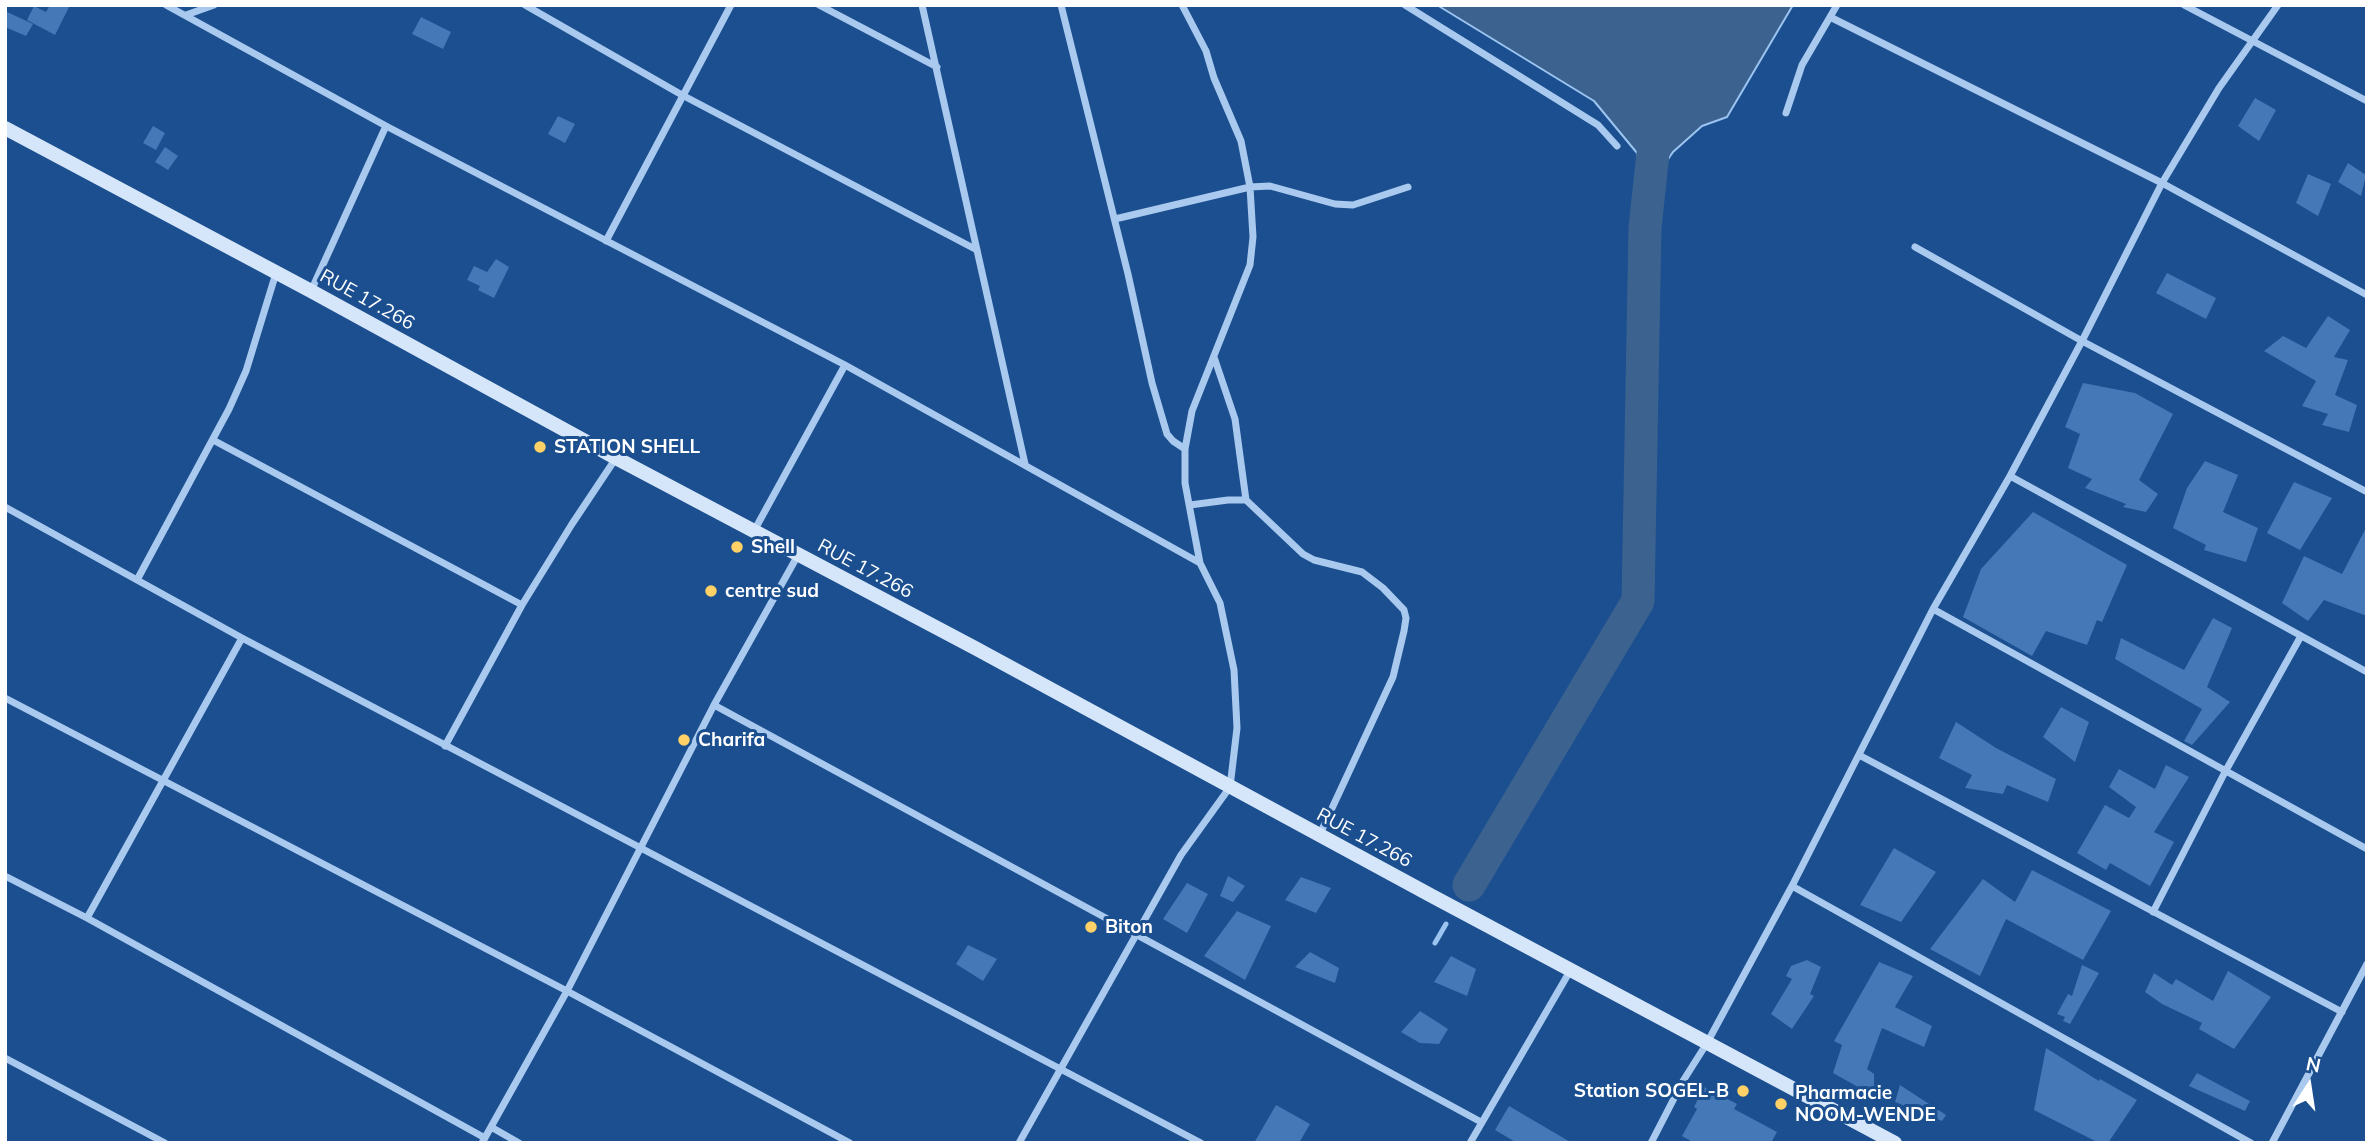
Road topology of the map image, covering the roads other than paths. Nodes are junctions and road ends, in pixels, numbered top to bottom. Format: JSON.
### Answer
{"nodes":[{"id":1,"x":166,"y":5,"type":"edge"},
{"id":2,"x":214,"y":5,"type":"edge"},
{"id":3,"x":525,"y":5,"type":"edge"},
{"id":4,"x":732,"y":5,"type":"edge"},
{"id":5,"x":819,"y":5,"type":"edge"},
{"id":6,"x":922,"y":5,"type":"edge"},
{"id":7,"x":1061,"y":5,"type":"edge"},
{"id":8,"x":1182,"y":5,"type":"edge"},
{"id":9,"x":1405,"y":5,"type":"edge"},
{"id":10,"x":1837,"y":5,"type":"edge"},
{"id":11,"x":2184,"y":5,"type":"edge"},
{"id":12,"x":2278,"y":5,"type":"edge"},
{"id":13,"x":186,"y":16,"type":"junction"},
{"id":14,"x":1830,"y":17,"type":"junction"},
{"id":15,"x":2253,"y":40,"type":"junction"},
{"id":16,"x":937,"y":67,"type":"junction"},
{"id":17,"x":682,"y":95,"type":"junction"},
{"id":18,"x":2367,"y":101,"type":"edge"},
{"id":19,"x":1786,"y":113,"type":"dead end"},
{"id":20,"x":386,"y":126,"type":"junction"},
{"id":21,"x":5,"y":128,"type":"edge"},
{"id":22,"x":1617,"y":146,"type":"dead end"},
{"id":23,"x":2162,"y":183,"type":"junction"},
{"id":24,"x":1250,"y":187,"type":"junction"},
{"id":25,"x":1408,"y":187,"type":"dead end"},
{"id":26,"x":1115,"y":219,"type":"junction"},
{"id":27,"x":606,"y":241,"type":"junction"},
{"id":28,"x":1915,"y":247,"type":"dead end"},
{"id":29,"x":977,"y":250,"type":"junction"},
{"id":30,"x":276,"y":272,"type":"junction"},
{"id":31,"x":311,"y":291,"type":"junction"},
{"id":32,"x":2367,"y":295,"type":"edge"},
{"id":33,"x":2082,"y":341,"type":"junction"},
{"id":34,"x":1213,"y":356,"type":"junction"},
{"id":35,"x":845,"y":365,"type":"junction"},
{"id":36,"x":213,"y":440,"type":"junction"},
{"id":37,"x":1185,"y":449,"type":"junction"},
{"id":38,"x":615,"y":458,"type":"junction"},
{"id":39,"x":1025,"y":464,"type":"junction"},
{"id":40,"x":2010,"y":477,"type":"junction"},
{"id":41,"x":2367,"y":492,"type":"edge"},
{"id":42,"x":1246,"y":500,"type":"junction"},
{"id":43,"x":1190,"y":505,"type":"junction"},
{"id":44,"x":5,"y":507,"type":"edge"},
{"id":45,"x":754,"y":531,"type":"junction"},
{"id":46,"x":798,"y":555,"type":"junction"},
{"id":47,"x":1200,"y":563,"type":"junction"},
{"id":48,"x":137,"y":580,"type":"junction"},
{"id":49,"x":522,"y":605,"type":"junction"},
{"id":50,"x":1933,"y":609,"type":"junction"},
{"id":51,"x":2301,"y":636,"type":"junction"},
{"id":52,"x":242,"y":638,"type":"junction"},
{"id":53,"x":2367,"y":671,"type":"edge"},
{"id":54,"x":5,"y":698,"type":"edge"},
{"id":55,"x":714,"y":705,"type":"junction"},
{"id":56,"x":445,"y":746,"type":"junction"},
{"id":57,"x":1858,"y":755,"type":"junction"},
{"id":58,"x":2225,"y":772,"type":"junction"},
{"id":59,"x":164,"y":781,"type":"junction"},
{"id":60,"x":1230,"y":787,"type":"junction"},
{"id":61,"x":1319,"y":836,"type":"junction"},
{"id":62,"x":639,"y":847,"type":"junction"},
{"id":63,"x":2367,"y":849,"type":"edge"},
{"id":64,"x":5,"y":876,"type":"edge"},
{"id":65,"x":1792,"y":886,"type":"junction"},
{"id":66,"x":2153,"y":912,"type":"junction"},
{"id":67,"x":88,"y":918,"type":"junction"},
{"id":68,"x":1137,"y":935,"type":"junction"},
{"id":69,"x":2367,"y":964,"type":"edge"},
{"id":70,"x":1570,"y":971,"type":"junction"},
{"id":71,"x":567,"y":991,"type":"junction"},
{"id":72,"x":2342,"y":1012,"type":"junction"},
{"id":73,"x":1707,"y":1043,"type":"junction"},
{"id":74,"x":5,"y":1058,"type":"edge"},
{"id":75,"x":1059,"y":1068,"type":"junction"},
{"id":76,"x":1481,"y":1122,"type":"junction"},
{"id":77,"x":491,"y":1127,"type":"junction"},
{"id":78,"x":484,"y":1140,"type":"edge"},
{"id":79,"x":165,"y":1143,"type":"edge"},
{"id":80,"x":519,"y":1143,"type":"edge"},
{"id":81,"x":850,"y":1143,"type":"edge"},
{"id":82,"x":1020,"y":1143,"type":"edge"},
{"id":83,"x":1200,"y":1143,"type":"edge"},
{"id":84,"x":1469,"y":1143,"type":"edge"},
{"id":85,"x":1651,"y":1143,"type":"edge"},
{"id":86,"x":1895,"y":1143,"type":"edge"},
{"id":87,"x":2251,"y":1143,"type":"edge"},
{"id":88,"x":2272,"y":1143,"type":"edge"}],
"edges":[{"from":1,"to":13,"type":"street"},
{"from":2,"to":13,"type":"street"},
{"from":3,"to":17,"type":"street"},
{"from":4,"to":17,"type":"street"},
{"from":5,"to":16,"type":"street"},
{"from":6,"to":16,"type":"street"},
{"from":7,"to":26,"type":"street"},
{"from":8,"to":24,"type":"street"},
{"from":9,"to":22,"type":"street"},
{"from":10,"to":14,"type":"street"},
{"from":11,"to":15,"type":"street"},
{"from":12,"to":15,"type":"street"},
{"from":13,"to":20,"type":"street"},
{"from":14,"to":19,"type":"street"},
{"from":14,"to":23,"type":"street"},
{"from":15,"to":18,"type":"street"},
{"from":15,"to":23,"type":"street"},
{"from":16,"to":29,"type":"street"},
{"from":17,"to":27,"type":"street"},
{"from":17,"to":29,"type":"street"},
{"from":20,"to":27,"type":"street"},
{"from":20,"to":31,"type":"street"},
{"from":21,"to":30,"type":"main road","name":"RUE 17.266"},
{"from":23,"to":32,"type":"street"},
{"from":23,"to":33,"type":"street"},
{"from":24,"to":25,"type":"street"},
{"from":24,"to":26,"type":"street"},
{"from":24,"to":34,"type":"street"},
{"from":26,"to":37,"type":"street"},
{"from":27,"to":35,"type":"street"},
{"from":28,"to":33,"type":"street"},
{"from":29,"to":39,"type":"street"},
{"from":30,"to":31,"type":"main road","name":"RUE 17.266"},
{"from":30,"to":36,"type":"street"},
{"from":31,"to":38,"type":"main road","name":"RUE 17.266"},
{"from":33,"to":40,"type":"street"},
{"from":33,"to":41,"type":"street"},
{"from":34,"to":37,"type":"street"},
{"from":34,"to":42,"type":"street"},
{"from":35,"to":39,"type":"street"},
{"from":35,"to":45,"type":"street"},
{"from":36,"to":48,"type":"street"},
{"from":36,"to":49,"type":"street"},
{"from":37,"to":43,"type":"street"},
{"from":38,"to":45,"type":"main road","name":"RUE 17.266"},
{"from":38,"to":49,"type":"street"},
{"from":39,"to":47,"type":"street"},
{"from":40,"to":50,"type":"street"},
{"from":40,"to":51,"type":"street"},
{"from":42,"to":43,"type":"street"},
{"from":42,"to":61,"type":"street"},
{"from":43,"to":47,"type":"street"},
{"from":44,"to":48,"type":"street"},
{"from":45,"to":46,"type":"main road","name":"RUE 17.266"},
{"from":46,"to":55,"type":"street"},
{"from":46,"to":60,"type":"main road","name":"RUE 17.266"},
{"from":47,"to":60,"type":"street"},
{"from":48,"to":52,"type":"street"},
{"from":49,"to":56,"type":"street"},
{"from":50,"to":57,"type":"street"},
{"from":50,"to":58,"type":"street"},
{"from":51,"to":53,"type":"street"},
{"from":51,"to":58,"type":"street"},
{"from":52,"to":56,"type":"street"},
{"from":52,"to":59,"type":"street"},
{"from":54,"to":59,"type":"street"},
{"from":55,"to":62,"type":"street"},
{"from":55,"to":68,"type":"street"},
{"from":56,"to":62,"type":"street"},
{"from":57,"to":65,"type":"street"},
{"from":57,"to":66,"type":"street"},
{"from":58,"to":63,"type":"street"},
{"from":58,"to":66,"type":"street"},
{"from":59,"to":67,"type":"street"},
{"from":59,"to":71,"type":"street"},
{"from":60,"to":61,"type":"main road","name":"RUE 17.266"},
{"from":60,"to":68,"type":"street"},
{"from":61,"to":70,"type":"main road","name":"RUE 17.266"},
{"from":62,"to":71,"type":"street"},
{"from":62,"to":75,"type":"street"},
{"from":64,"to":67,"type":"street"},
{"from":65,"to":73,"type":"street"},
{"from":65,"to":87,"type":"street"},
{"from":66,"to":72,"type":"street"},
{"from":67,"to":78,"type":"street"},
{"from":68,"to":75,"type":"street"},
{"from":68,"to":76,"type":"street"},
{"from":69,"to":72,"type":"street"},
{"from":70,"to":73,"type":"main road","name":"RUE 17.266"},
{"from":70,"to":76,"type":"street"},
{"from":71,"to":77,"type":"street"},
{"from":71,"to":81,"type":"street"},
{"from":72,"to":88,"type":"street"},
{"from":73,"to":85,"type":"street"},
{"from":73,"to":86,"type":"main road","name":"RUE 17.266"},
{"from":74,"to":79,"type":"street"},
{"from":75,"to":82,"type":"street"},
{"from":75,"to":83,"type":"street"},
{"from":76,"to":84,"type":"street"},
{"from":77,"to":78,"type":"street"},
{"from":77,"to":80,"type":"street"}]}
